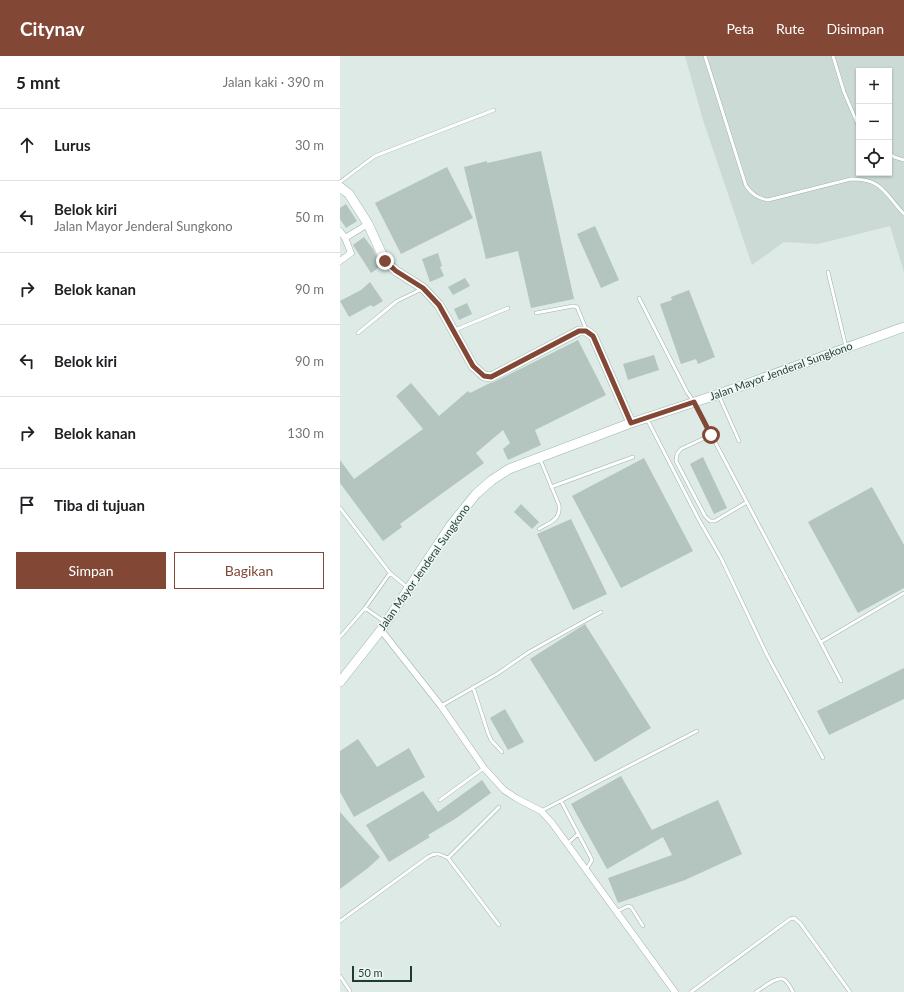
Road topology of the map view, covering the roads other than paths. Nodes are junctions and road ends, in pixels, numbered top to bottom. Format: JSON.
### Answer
{"nodes":[{"id":1,"x":705,"y":56,"type":"edge"},
{"id":2,"x":833,"y":56,"type":"edge"},
{"id":3,"x":494,"y":110,"type":"dead end"},
{"id":4,"x":856,"y":121,"type":"edge"},
{"id":5,"x":892,"y":155,"type":"edge"},
{"id":6,"x":904,"y":160,"type":"edge"},
{"id":7,"x":340,"y":182,"type":"edge"},
{"id":8,"x":340,"y":187,"type":"edge"},
{"id":9,"x":904,"y":214,"type":"edge"},
{"id":10,"x":368,"y":224,"type":"junction"},
{"id":11,"x":340,"y":231,"type":"edge"},
{"id":12,"x":345,"y":238,"type":"junction"},
{"id":13,"x":340,"y":261,"type":"edge"},
{"id":14,"x":828,"y":272,"type":"dead end"},
{"id":15,"x":423,"y":288,"type":"junction"},
{"id":16,"x":639,"y":298,"type":"dead end"},
{"id":17,"x":508,"y":308,"type":"dead end"},
{"id":18,"x":536,"y":313,"type":"dead end"},
{"id":19,"x":904,"y":327,"type":"edge"},
{"id":20,"x":454,"y":330,"type":"junction"},
{"id":21,"x":586,"y":331,"type":"junction"},
{"id":22,"x":358,"y":332,"type":"dead end"},
{"id":23,"x":846,"y":348,"type":"junction"},
{"id":24,"x":719,"y":394,"type":"junction"},
{"id":25,"x":694,"y":402,"type":"junction"},
{"id":26,"x":647,"y":418,"type":"junction"},
{"id":27,"x":631,"y":423,"type":"junction"},
{"id":28,"x":711,"y":435,"type":"junction"},
{"id":29,"x":739,"y":441,"type":"dead end"},
{"id":30,"x":539,"y":457,"type":"junction"},
{"id":31,"x":633,"y":457,"type":"dead end"},
{"id":32,"x":551,"y":487,"type":"junction"},
{"id":33,"x":747,"y":502,"type":"junction"},
{"id":34,"x":340,"y":508,"type":"edge"},
{"id":35,"x":539,"y":529,"type":"dead end"},
{"id":36,"x":390,"y":573,"type":"junction"},
{"id":37,"x":408,"y":588,"type":"junction"},
{"id":38,"x":904,"y":593,"type":"edge"},
{"id":39,"x":365,"y":608,"type":"junction"},
{"id":40,"x":601,"y":612,"type":"dead end"},
{"id":41,"x":383,"y":626,"type":"junction"},
{"id":42,"x":340,"y":637,"type":"edge"},
{"id":43,"x":821,"y":642,"type":"junction"},
{"id":44,"x":841,"y":681,"type":"dead end"},
{"id":45,"x":340,"y":682,"type":"edge"},
{"id":46,"x":473,"y":687,"type":"junction"},
{"id":47,"x":441,"y":706,"type":"junction"},
{"id":48,"x":697,"y":731,"type":"dead end"},
{"id":49,"x":502,"y":752,"type":"dead end"},
{"id":50,"x":823,"y":758,"type":"dead end"},
{"id":51,"x":484,"y":768,"type":"junction"},
{"id":52,"x":440,"y":800,"type":"dead end"},
{"id":53,"x":562,"y":801,"type":"junction"},
{"id":54,"x":499,"y":807,"type":"dead end"},
{"id":55,"x":541,"y":811,"type":"junction"},
{"id":56,"x":578,"y":834,"type":"junction"},
{"id":57,"x":567,"y":844,"type":"junction"},
{"id":58,"x":448,"y":858,"type":"junction"},
{"id":59,"x":586,"y":870,"type":"junction"},
{"id":60,"x":616,"y":912,"type":"junction"},
{"id":61,"x":340,"y":921,"type":"edge"},
{"id":62,"x":500,"y":925,"type":"dead end"},
{"id":63,"x":643,"y":926,"type":"dead end"},
{"id":64,"x":340,"y":976,"type":"edge"},
{"id":65,"x":350,"y":991,"type":"dead end"},
{"id":66,"x":675,"y":992,"type":"edge"},
{"id":67,"x":691,"y":992,"type":"edge"},
{"id":68,"x":756,"y":992,"type":"edge"},
{"id":69,"x":793,"y":992,"type":"edge"},
{"id":70,"x":850,"y":992,"type":"edge"}],
"edges":[{"from":1,"to":9,"type":"lane"},
{"from":2,"to":4,"type":"lane"},
{"from":3,"to":7,"type":"lane"},
{"from":5,"to":6,"type":"lane"},
{"from":8,"to":10,"type":"main road"},
{"from":10,"to":12,"type":"street"},
{"from":10,"to":15,"type":"main road"},
{"from":11,"to":12,"type":"street"},
{"from":12,"to":13,"type":"street"},
{"from":14,"to":23,"type":"lane"},
{"from":15,"to":20,"type":"main road"},
{"from":15,"to":22,"type":"lane"},
{"from":16,"to":25,"type":"lane"},
{"from":17,"to":20,"type":"lane"},
{"from":18,"to":21,"type":"lane"},
{"from":19,"to":23,"type":"main road","name":"Jalan Mayor Jenderal Sungkono"},
{"from":20,"to":21,"type":"main road"},
{"from":21,"to":27,"type":"main road"},
{"from":23,"to":24,"type":"main road","name":"Jalan Mayor Jenderal Sungkono"},
{"from":24,"to":25,"type":"main road","name":"Jalan Mayor Jenderal Sungkono"},
{"from":24,"to":29,"type":"lane"},
{"from":25,"to":26,"type":"main road","name":"Jalan Mayor Jenderal Sungkono"},
{"from":25,"to":28,"type":"lane"},
{"from":26,"to":27,"type":"main road","name":"Jalan Mayor Jenderal Sungkono"},
{"from":26,"to":50,"type":"lane"},
{"from":27,"to":30,"type":"main road","name":"Jalan Mayor Jenderal Sungkono"},
{"from":28,"to":33,"type":"lane"},
{"from":28,"to":33,"type":"lane"},
{"from":30,"to":32,"type":"lane"},
{"from":30,"to":37,"type":"main road","name":"Jalan Mayor Jenderal Sungkono"},
{"from":31,"to":32,"type":"lane"},
{"from":32,"to":35,"type":"lane"},
{"from":33,"to":43,"type":"lane"},
{"from":34,"to":36,"type":"lane"},
{"from":36,"to":37,"type":"lane"},
{"from":36,"to":39,"type":"lane"},
{"from":37,"to":41,"type":"main road","name":"Jalan Mayor Jenderal Sungkono"},
{"from":38,"to":43,"type":"lane"},
{"from":39,"to":41,"type":"lane"},
{"from":39,"to":42,"type":"lane"},
{"from":40,"to":46,"type":"lane"},
{"from":41,"to":45,"type":"main road","name":"Jalan Mayor Jenderal Sungkono"},
{"from":41,"to":47,"type":"street"},
{"from":43,"to":44,"type":"lane"},
{"from":46,"to":47,"type":"lane"},
{"from":46,"to":49,"type":"lane"},
{"from":47,"to":51,"type":"street"},
{"from":48,"to":53,"type":"lane"},
{"from":51,"to":52,"type":"lane"},
{"from":51,"to":55,"type":"street"},
{"from":53,"to":55,"type":"lane"},
{"from":53,"to":56,"type":"lane"},
{"from":54,"to":58,"type":"lane"},
{"from":55,"to":57,"type":"street"},
{"from":56,"to":57,"type":"lane"},
{"from":56,"to":59,"type":"lane"},
{"from":57,"to":59,"type":"street"},
{"from":58,"to":61,"type":"lane"},
{"from":58,"to":62,"type":"lane"},
{"from":59,"to":60,"type":"street"},
{"from":60,"to":63,"type":"lane"},
{"from":60,"to":66,"type":"street"},
{"from":64,"to":65,"type":"lane"},
{"from":67,"to":70,"type":"lane"},
{"from":68,"to":69,"type":"lane"}]}
